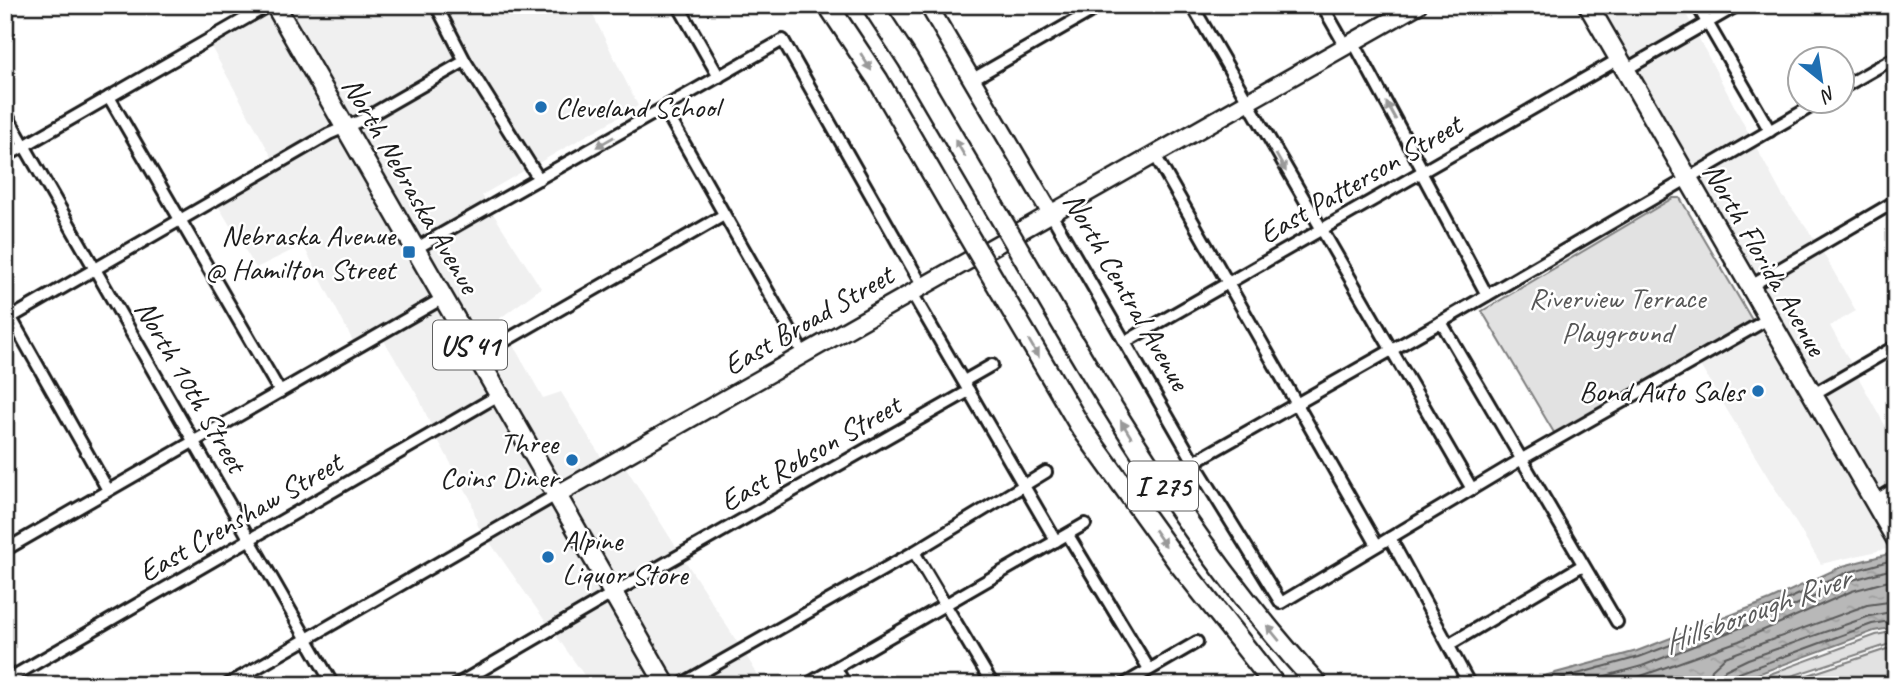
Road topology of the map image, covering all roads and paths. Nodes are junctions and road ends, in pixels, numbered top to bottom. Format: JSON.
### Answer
{"nodes":[{"id":1,"x":269,"y":5,"type":"edge"},
{"id":2,"x":275,"y":5,"type":"edge"},
{"id":3,"x":436,"y":5,"type":"edge"},
{"id":4,"x":678,"y":5,"type":"edge"},
{"id":5,"x":828,"y":5,"type":"edge"},
{"id":6,"x":872,"y":5,"type":"edge"},
{"id":7,"x":928,"y":5,"type":"edge"},
{"id":8,"x":1102,"y":5,"type":"edge"},
{"id":9,"x":1192,"y":5,"type":"edge"},
{"id":10,"x":1322,"y":5,"type":"edge"},
{"id":11,"x":1418,"y":5,"type":"edge"},
{"id":12,"x":1588,"y":5,"type":"edge"},
{"id":13,"x":1697,"y":5,"type":"edge"},
{"id":14,"x":1738,"y":5,"type":"edge"},
{"id":15,"x":1707,"y":23,"type":"junction"},
{"id":16,"x":1350,"y":45,"type":"junction"},
{"id":17,"x":1896,"y":57,"type":"edge"},
{"id":18,"x":465,"y":61,"type":"junction"},
{"id":19,"x":1622,"y":64,"type":"junction"},
{"id":20,"x":719,"y":77,"type":"junction"},
{"id":21,"x":971,"y":80,"type":"junction"},
{"id":22,"x":1856,"y":80,"type":"edge"},
{"id":23,"x":109,"y":97,"type":"junction"},
{"id":24,"x":1247,"y":103,"type":"junction"},
{"id":25,"x":664,"y":108,"type":"junction"},
{"id":26,"x":5,"y":112,"type":"edge"},
{"id":27,"x":1795,"y":116,"type":"edge"},
{"id":28,"x":345,"y":127,"type":"junction"},
{"id":29,"x":1770,"y":131,"type":"junction"},
{"id":30,"x":25,"y":146,"type":"junction"},
{"id":31,"x":1155,"y":155,"type":"junction"},
{"id":32,"x":5,"y":157,"type":"edge"},
{"id":33,"x":1422,"y":171,"type":"junction"},
{"id":34,"x":539,"y":179,"type":"junction"},
{"id":35,"x":1687,"y":179,"type":"junction"},
{"id":36,"x":1896,"y":201,"type":"edge"},
{"id":37,"x":1051,"y":214,"type":"junction"},
{"id":38,"x":724,"y":215,"type":"junction"},
{"id":39,"x":179,"y":220,"type":"junction"},
{"id":40,"x":1322,"y":229,"type":"junction"},
{"id":41,"x":415,"y":249,"type":"junction"},
{"id":42,"x":95,"y":269,"type":"junction"},
{"id":43,"x":1229,"y":282,"type":"junction"},
{"id":44,"x":1749,"y":287,"type":"junction"},
{"id":45,"x":917,"y":290,"type":"junction"},
{"id":46,"x":1486,"y":295,"type":"junction"},
{"id":47,"x":443,"y":298,"type":"junction"},
{"id":48,"x":8,"y":319,"type":"edge"},
{"id":49,"x":1768,"y":319,"type":"junction"},
{"id":50,"x":1441,"y":322,"type":"junction"},
{"id":51,"x":1125,"y":342,"type":"junction"},
{"id":52,"x":1896,"y":346,"type":"edge"},
{"id":53,"x":1391,"y":350,"type":"junction"},
{"id":54,"x":804,"y":355,"type":"junction"},
{"id":55,"x":477,"y":357,"type":"junction"},
{"id":56,"x":992,"y":365,"type":"dead end"},
{"id":57,"x":966,"y":386,"type":"junction"},
{"id":58,"x":280,"y":392,"type":"junction"},
{"id":59,"x":1812,"y":395,"type":"junction"},
{"id":60,"x":499,"y":396,"type":"junction"},
{"id":61,"x":1297,"y":403,"type":"junction"},
{"id":62,"x":194,"y":442,"type":"junction"},
{"id":63,"x":1522,"y":459,"type":"junction"},
{"id":64,"x":1194,"y":461,"type":"junction"},
{"id":65,"x":1046,"y":472,"type":"dead end"},
{"id":66,"x":1025,"y":485,"type":"junction"},
{"id":67,"x":1896,"y":488,"type":"edge"},
{"id":68,"x":1472,"y":489,"type":"junction"},
{"id":69,"x":108,"y":490,"type":"junction"},
{"id":70,"x":556,"y":495,"type":"junction"},
{"id":71,"x":1873,"y":502,"type":"junction"},
{"id":72,"x":1085,"y":524,"type":"dead end"},
{"id":73,"x":1068,"y":535,"type":"junction"},
{"id":74,"x":1390,"y":538,"type":"junction"},
{"id":75,"x":250,"y":539,"type":"junction"},
{"id":76,"x":1896,"y":539,"type":"edge"},
{"id":77,"x":1056,"y":541,"type":"junction"},
{"id":78,"x":1377,"y":545,"type":"junction"},
{"id":79,"x":5,"y":550,"type":"edge"},
{"id":80,"x":914,"y":551,"type":"junction"},
{"id":81,"x":1583,"y":565,"type":"junction"},
{"id":82,"x":613,"y":593,"type":"junction"},
{"id":83,"x":947,"y":605,"type":"junction"},
{"id":84,"x":1617,"y":622,"type":"dead end"},
{"id":85,"x":307,"y":639,"type":"junction"},
{"id":86,"x":1197,"y":642,"type":"dead end"},
{"id":87,"x":1450,"y":644,"type":"junction"},
{"id":88,"x":835,"y":668,"type":"junction"},
{"id":89,"x":1149,"y":669,"type":"junction"},
{"id":90,"x":9,"y":678,"type":"edge"},
{"id":91,"x":227,"y":685,"type":"edge"},
{"id":92,"x":333,"y":685,"type":"edge"},
{"id":93,"x":456,"y":685,"type":"edge"},
{"id":94,"x":666,"y":685,"type":"edge"},
{"id":95,"x":680,"y":685,"type":"edge"},
{"id":96,"x":806,"y":685,"type":"edge"},
{"id":97,"x":845,"y":685,"type":"edge"},
{"id":98,"x":993,"y":685,"type":"edge"},
{"id":99,"x":1123,"y":685,"type":"edge"},
{"id":100,"x":1275,"y":685,"type":"edge"},
{"id":101,"x":1318,"y":685,"type":"edge"},
{"id":102,"x":1470,"y":685,"type":"edge"}],
"edges":[{"from":1,"to":23,"type":"street"},
{"from":2,"to":28,"type":"main road","name":"North Nebraska Avenue","number":"US 41"},
{"from":3,"to":18,"type":"street"},
{"from":4,"to":20,"type":"street"},
{"from":5,"to":100,"type":"highway","number":"I 275","one_way":true,"bridge":true},
{"from":101,"to":6,"type":"highway","number":"I 275","one_way":true,"bridge":true},
{"from":7,"to":21,"type":"street","name":"North Central Avenue"},
{"from":8,"to":21,"type":"street"},
{"from":9,"to":24,"type":"street"},
{"from":10,"to":16,"type":"street"},
{"from":11,"to":16,"type":"street","name":"East Broad Street"},
{"from":12,"to":19,"type":"main road","name":"North Florida Avenue"},
{"from":13,"to":15,"type":"street"},
{"from":14,"to":15,"type":"street","name":"East Patterson Street"},
{"from":15,"to":19,"type":"street","name":"East Patterson Street"},
{"from":15,"to":29,"type":"street"},
{"from":16,"to":24,"type":"street","name":"East Broad Street"},
{"from":33,"to":16,"type":"street","one_way":true},
{"from":17,"to":22,"type":"street"},
{"from":18,"to":28,"type":"street"},
{"from":18,"to":34,"type":"street"},
{"from":19,"to":33,"type":"street","name":"East Patterson Street"},
{"from":19,"to":35,"type":"main road","name":"North Florida Avenue"},
{"from":20,"to":25,"type":"street"},
{"from":20,"to":45,"type":"street"},
{"from":21,"to":37,"type":"street","name":"North Central Avenue"},
{"from":23,"to":30,"type":"street"},
{"from":23,"to":39,"type":"street"},
{"from":24,"to":31,"type":"street","name":"East Broad Street"},
{"from":24,"to":40,"type":"street","one_way":true},
{"from":25,"to":34,"type":"street","one_way":true},
{"from":25,"to":38,"type":"street"},
{"from":26,"to":30,"type":"street","name":"North 10th Street"},
{"from":27,"to":29,"type":"street"},
{"from":28,"to":39,"type":"street"},
{"from":28,"to":41,"type":"main road","name":"North Nebraska Avenue","number":"US 41"},
{"from":29,"to":35,"type":"street"},
{"from":30,"to":32,"type":"street"},
{"from":30,"to":42,"type":"street","name":"North 10th Street"},
{"from":31,"to":37,"type":"street","name":"East Broad Street"},
{"from":31,"to":43,"type":"street"},
{"from":33,"to":40,"type":"street","name":"East Patterson Street"},
{"from":33,"to":46,"type":"street"},
{"from":34,"to":41,"type":"street"},
{"from":35,"to":44,"type":"main road","name":"North Florida Avenue"},
{"from":35,"to":46,"type":"street"},
{"from":36,"to":44,"type":"street"},
{"from":37,"to":45,"type":"street","name":"East Broad Street"},
{"from":37,"to":51,"type":"street","name":"North Central Avenue"},
{"from":38,"to":54,"type":"street"},
{"from":38,"to":55,"type":"street"},
{"from":39,"to":42,"type":"street"},
{"from":39,"to":58,"type":"street"},
{"from":40,"to":43,"type":"street","name":"East Patterson Street"},
{"from":40,"to":53,"type":"street"},
{"from":41,"to":47,"type":"main road","name":"North Nebraska Avenue","number":"US 41"},
{"from":42,"to":48,"type":"street"},
{"from":42,"to":62,"type":"street","name":"North 10th Street"},
{"from":43,"to":51,"type":"street","name":"East Patterson Street"},
{"from":43,"to":61,"type":"street"},
{"from":44,"to":49,"type":"main road","name":"North Florida Avenue"},
{"from":45,"to":54,"type":"street","name":"East Broad Street"},
{"from":45,"to":57,"type":"street"},
{"from":46,"to":50,"type":"street"},
{"from":47,"to":55,"type":"main road","name":"North Nebraska Avenue","number":"US 41"},
{"from":47,"to":58,"type":"street"},
{"from":48,"to":69,"type":"street"},
{"from":49,"to":59,"type":"main road","name":"North Florida Avenue"},
{"from":49,"to":63,"type":"street"},
{"from":50,"to":53,"type":"street"},
{"from":50,"to":63,"type":"street"},
{"from":51,"to":64,"type":"street","name":"North Central Avenue"},
{"from":52,"to":59,"type":"street"},
{"from":53,"to":61,"type":"street"},
{"from":53,"to":68,"type":"street"},
{"from":54,"to":70,"type":"street","name":"East Broad Street"},
{"from":55,"to":60,"type":"main road","name":"North Nebraska Avenue","number":"US 41"},
{"from":56,"to":57,"type":"street","name":"East Robson Street"},
{"from":57,"to":66,"type":"street"},
{"from":57,"to":82,"type":"street","name":"East Robson Street"},
{"from":58,"to":62,"type":"street"},
{"from":59,"to":71,"type":"main road","name":"North Florida Avenue"},
{"from":60,"to":70,"type":"main road","name":"North Nebraska Avenue","number":"US 41"},
{"from":60,"to":75,"type":"street","name":"East Crenshaw Street"},
{"from":61,"to":64,"type":"street"},
{"from":61,"to":78,"type":"street"},
{"from":62,"to":69,"type":"street"},
{"from":62,"to":75,"type":"street","name":"North 10th Street"},
{"from":63,"to":68,"type":"street"},
{"from":63,"to":81,"type":"street"},
{"from":64,"to":78,"type":"street","name":"North Central Avenue"},
{"from":65,"to":66,"type":"street"},
{"from":66,"to":77,"type":"street"},
{"from":66,"to":80,"type":"street"},
{"from":67,"to":71,"type":"street"},
{"from":68,"to":74,"type":"street"},
{"from":69,"to":79,"type":"street"},
{"from":70,"to":82,"type":"main road","name":"North Nebraska Avenue","number":"US 41"},
{"from":70,"to":85,"type":"street","name":"East Broad Street"},
{"from":71,"to":76,"type":"main road","name":"North Florida Avenue"},
{"from":72,"to":73,"type":"street"},
{"from":73,"to":77,"type":"street"},
{"from":73,"to":89,"type":"street"},
{"from":74,"to":78,"type":"street"},
{"from":74,"to":87,"type":"street"},
{"from":75,"to":85,"type":"street","name":"North 10th Street"},
{"from":75,"to":90,"type":"street","name":"East Crenshaw Street"},
{"from":77,"to":83,"type":"street"},
{"from":80,"to":83,"type":"street"},
{"from":80,"to":95,"type":"street"},
{"from":81,"to":84,"type":"street"},
{"from":81,"to":87,"type":"street"},
{"from":82,"to":93,"type":"street","name":"East Robson Street"},
{"from":82,"to":94,"type":"main road","name":"North Nebraska Avenue","number":"US 41"},
{"from":83,"to":88,"type":"street"},
{"from":83,"to":98,"type":"street"},
{"from":85,"to":91,"type":"street","name":"East Broad Street"},
{"from":85,"to":92,"type":"street","name":"North 10th Street"},
{"from":86,"to":89,"type":"street"},
{"from":87,"to":102,"type":"street"},
{"from":88,"to":96,"type":"street"},
{"from":88,"to":97,"type":"street"},
{"from":89,"to":99,"type":"street"}]}
